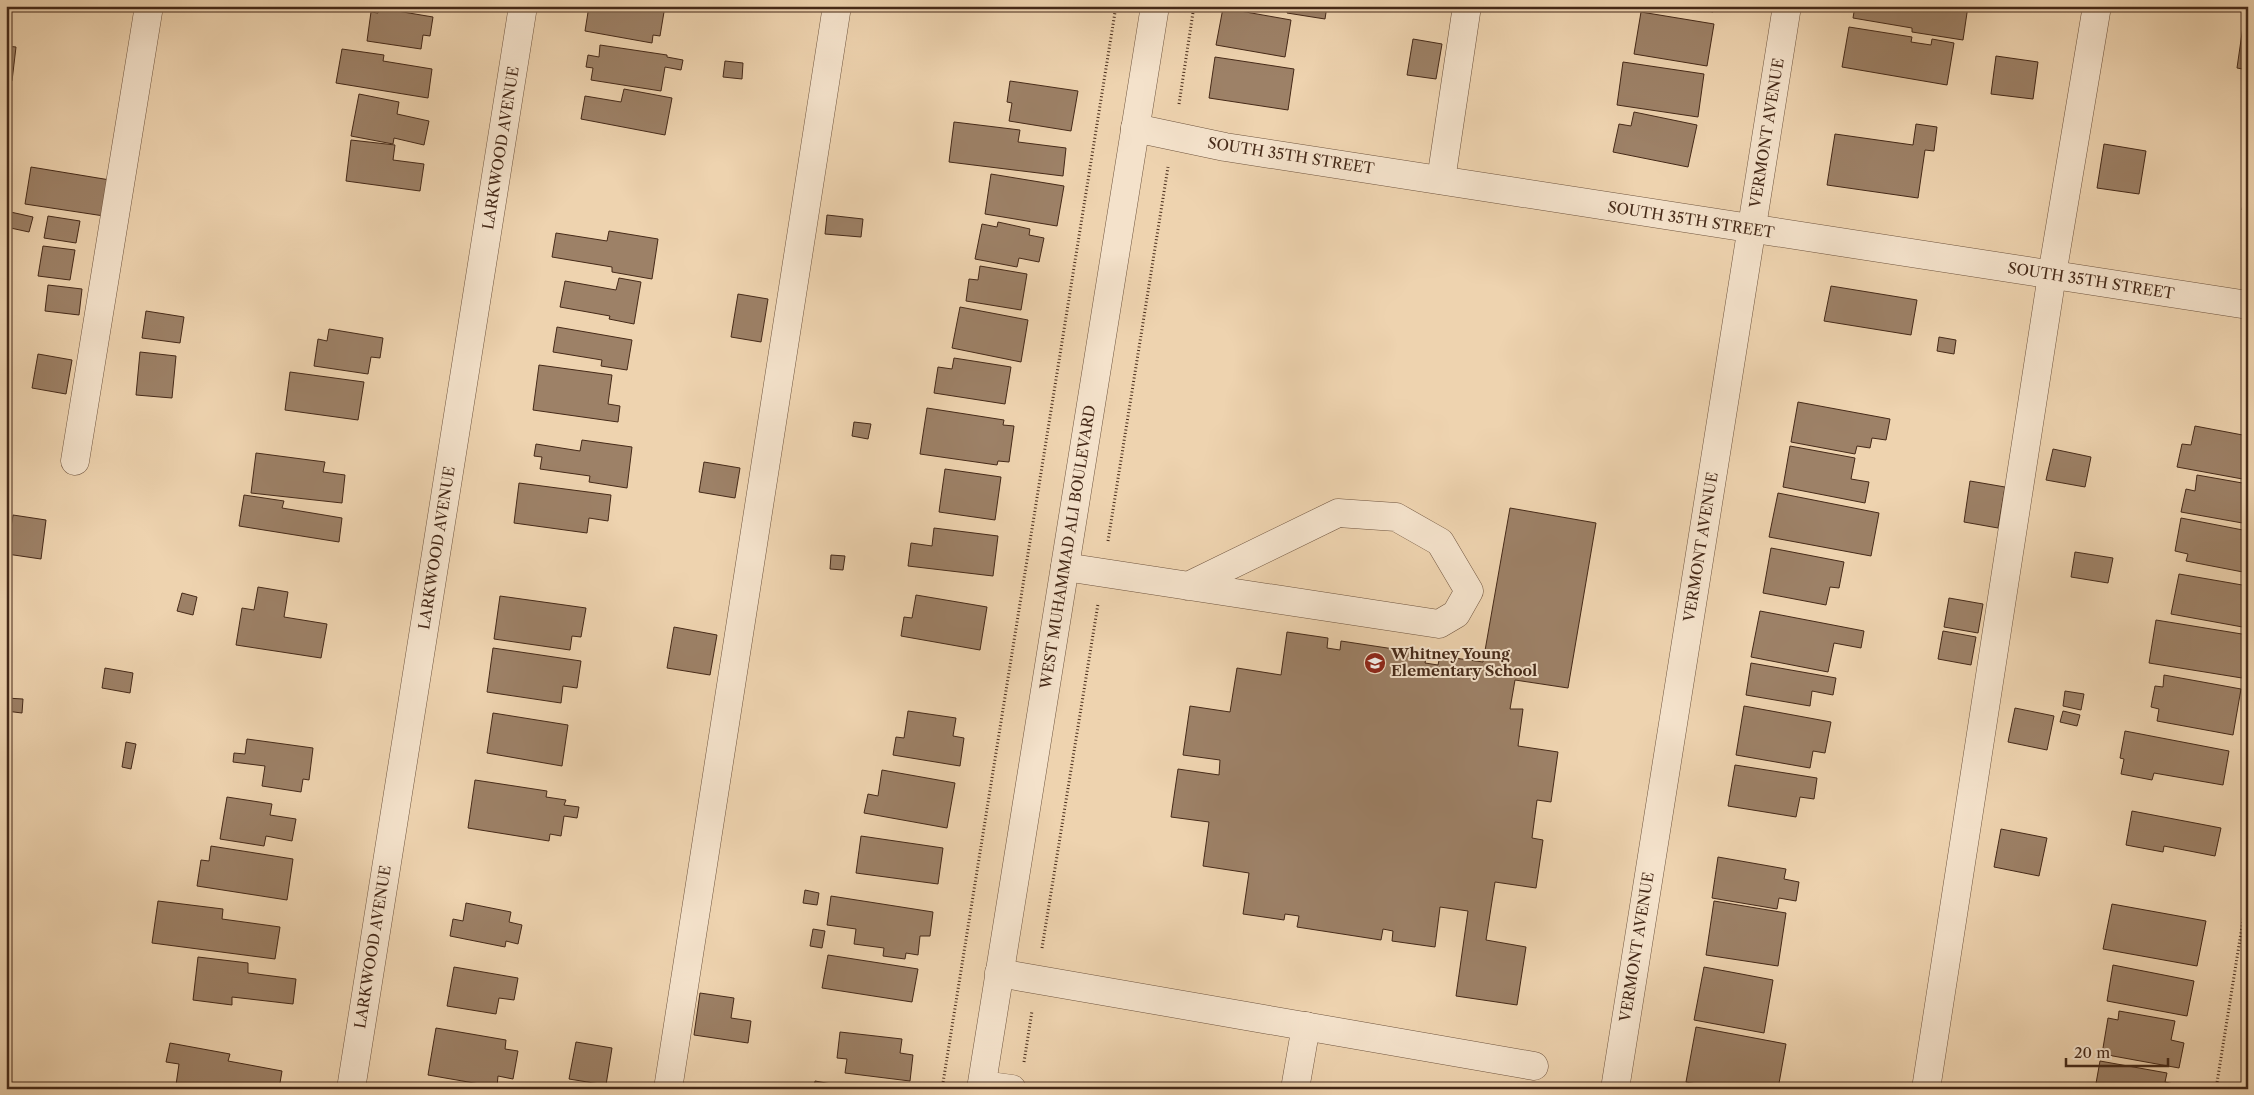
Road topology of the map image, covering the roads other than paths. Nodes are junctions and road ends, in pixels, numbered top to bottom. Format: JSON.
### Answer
{"nodes":[{"id":1,"x":149,"y":6,"type":"edge"},
{"id":2,"x":523,"y":6,"type":"edge"},
{"id":3,"x":837,"y":6,"type":"edge"},
{"id":4,"x":1154,"y":6,"type":"edge"},
{"id":5,"x":1467,"y":6,"type":"edge"},
{"id":6,"x":1787,"y":6,"type":"edge"},
{"id":7,"x":2098,"y":6,"type":"edge"},
{"id":8,"x":1135,"y":128,"type":"junction"},
{"id":9,"x":1441,"y":180,"type":"junction"},
{"id":10,"x":1752,"y":229,"type":"junction"},
{"id":11,"x":2052,"y":275,"type":"junction"},
{"id":12,"x":2248,"y":305,"type":"edge"},
{"id":13,"x":75,"y":461,"type":"dead end"},
{"id":14,"x":1065,"y":567,"type":"junction"},
{"id":15,"x":1188,"y":586,"type":"junction"},
{"id":16,"x":999,"y":973,"type":"junction"},
{"id":17,"x":1306,"y":1026,"type":"junction"},
{"id":18,"x":1534,"y":1066,"type":"dead end"},
{"id":19,"x":982,"y":1087,"type":"edge"},
{"id":20,"x":351,"y":1089,"type":"edge"},
{"id":21,"x":668,"y":1089,"type":"edge"},
{"id":22,"x":1012,"y":1089,"type":"edge"},
{"id":23,"x":1295,"y":1089,"type":"edge"},
{"id":24,"x":1614,"y":1089,"type":"edge"},
{"id":25,"x":1926,"y":1089,"type":"edge"}],
"edges":[{"from":1,"to":13,"type":"street"},
{"from":2,"to":20,"type":"street","name":"LARKWOOD AVENUE"},
{"from":3,"to":21,"type":"street"},
{"from":4,"to":8,"type":"street","name":"WEST MUHAMMAD ALI BOULEVARD"},
{"from":5,"to":9,"type":"street"},
{"from":6,"to":10,"type":"street","name":"VERMONT AVENUE"},
{"from":7,"to":11,"type":"street"},
{"from":8,"to":9,"type":"street","name":"SOUTH 35TH STREET"},
{"from":8,"to":14,"type":"street","name":"WEST MUHAMMAD ALI BOULEVARD"},
{"from":9,"to":10,"type":"street","name":"SOUTH 35TH STREET"},
{"from":10,"to":11,"type":"street","name":"SOUTH 35TH STREET"},
{"from":10,"to":24,"type":"street","name":"VERMONT AVENUE"},
{"from":11,"to":12,"type":"street","name":"SOUTH 35TH STREET"},
{"from":11,"to":25,"type":"street"},
{"from":14,"to":15,"type":"street"},
{"from":14,"to":16,"type":"street","name":"WEST MUHAMMAD ALI BOULEVARD"},
{"from":15,"to":15,"type":"street"},
{"from":16,"to":17,"type":"street"},
{"from":16,"to":19,"type":"street","name":"WEST MUHAMMAD ALI BOULEVARD"},
{"from":17,"to":18,"type":"street"},
{"from":17,"to":23,"type":"street"},
{"from":19,"to":22,"type":"street"}]}
